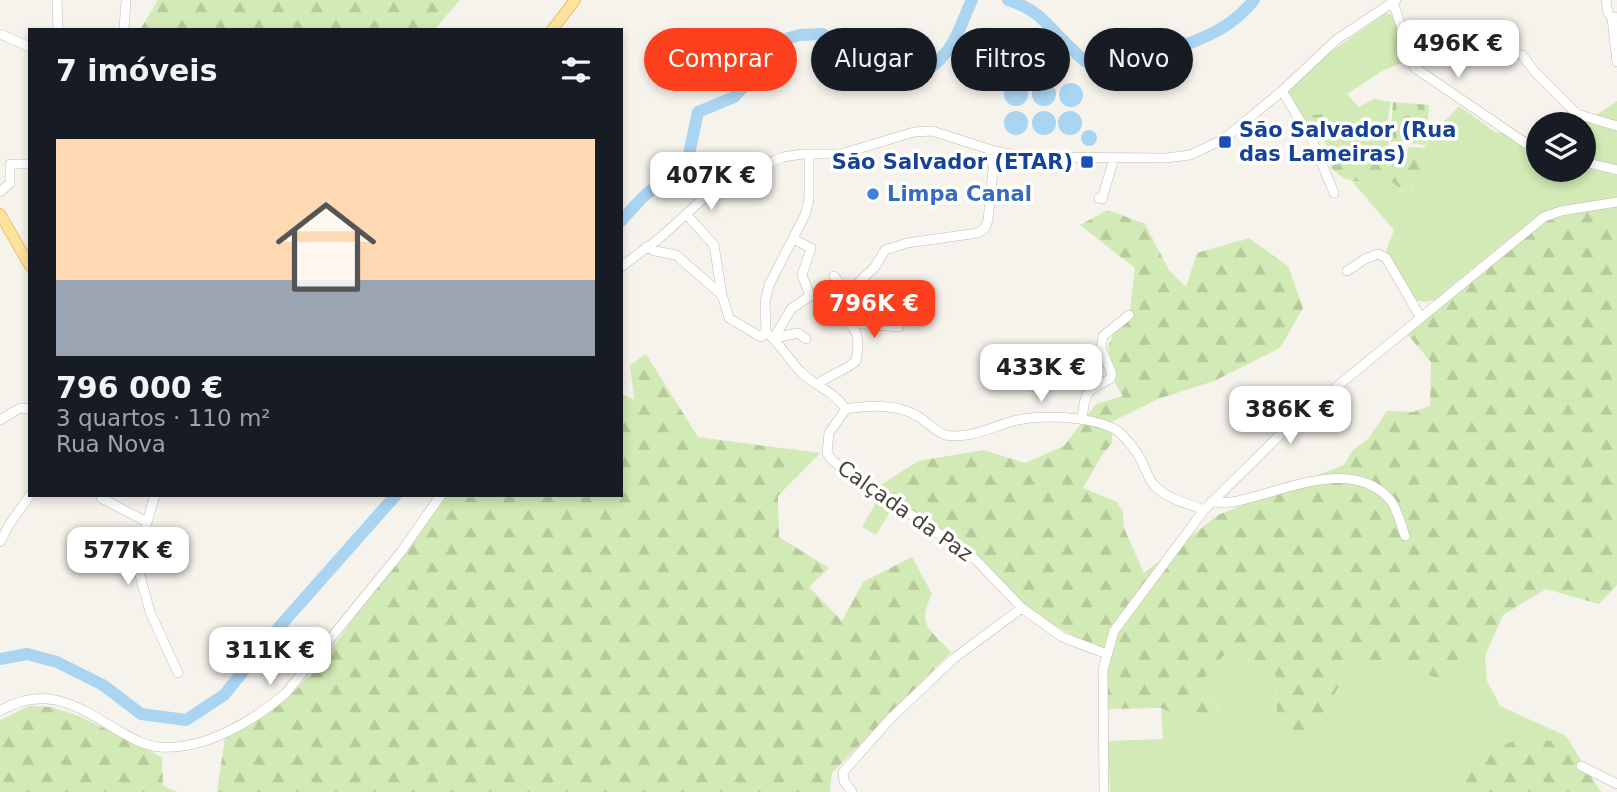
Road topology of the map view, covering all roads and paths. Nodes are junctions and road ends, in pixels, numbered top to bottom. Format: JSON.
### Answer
{"nodes":[{"id":1,"x":57,"y":0,"type":"edge"},
{"id":2,"x":126,"y":0,"type":"edge"},
{"id":3,"x":575,"y":0,"type":"edge"},
{"id":4,"x":1606,"y":0,"type":"edge"},
{"id":5,"x":1395,"y":1,"type":"edge"},
{"id":6,"x":1614,"y":17,"type":"edge"},
{"id":7,"x":58,"y":28,"type":"edge"},
{"id":8,"x":124,"y":28,"type":"edge"},
{"id":9,"x":554,"y":28,"type":"edge"},
{"id":10,"x":0,"y":34,"type":"edge"},
{"id":11,"x":28,"y":46,"type":"edge"},
{"id":12,"x":1522,"y":55,"type":"dead end"},
{"id":13,"x":1617,"y":62,"type":"edge"},
{"id":14,"x":1282,"y":91,"type":"junction"},
{"id":15,"x":1617,"y":126,"type":"edge"},
{"id":16,"x":1526,"y":143,"type":"edge"},
{"id":17,"x":995,"y":151,"type":"junction"},
{"id":18,"x":808,"y":154,"type":"junction"},
{"id":19,"x":1114,"y":158,"type":"junction"},
{"id":20,"x":28,"y":164,"type":"edge"},
{"id":21,"x":1596,"y":165,"type":"edge"},
{"id":22,"x":1617,"y":170,"type":"edge"},
{"id":23,"x":0,"y":192,"type":"edge"},
{"id":24,"x":1334,"y":193,"type":"dead end"},
{"id":25,"x":1099,"y":198,"type":"dead end"},
{"id":26,"x":1617,"y":202,"type":"edge"},
{"id":27,"x":0,"y":214,"type":"edge"},
{"id":28,"x":686,"y":214,"type":"junction"},
{"id":29,"x":793,"y":239,"type":"junction"},
{"id":30,"x":646,"y":247,"type":"junction"},
{"id":31,"x":28,"y":263,"type":"edge"},
{"id":32,"x":623,"y":265,"type":"edge"},
{"id":33,"x":1347,"y":271,"type":"dead end"},
{"id":34,"x":834,"y":276,"type":"dead end"},
{"id":35,"x":722,"y":295,"type":"junction"},
{"id":36,"x":810,"y":296,"type":"junction"},
{"id":37,"x":845,"y":298,"type":"junction"},
{"id":38,"x":1129,"y":315,"type":"dead end"},
{"id":39,"x":1421,"y":318,"type":"junction"},
{"id":40,"x":851,"y":323,"type":"junction"},
{"id":41,"x":899,"y":327,"type":"dead end"},
{"id":42,"x":770,"y":335,"type":"junction"},
{"id":43,"x":806,"y":340,"type":"dead end"},
{"id":44,"x":818,"y":384,"type":"junction"},
{"id":45,"x":28,"y":409,"type":"edge"},
{"id":46,"x":846,"y":409,"type":"junction"},
{"id":47,"x":1082,"y":418,"type":"junction"},
{"id":48,"x":0,"y":420,"type":"edge"},
{"id":49,"x":29,"y":497,"type":"edge"},
{"id":50,"x":154,"y":497,"type":"edge"},
{"id":51,"x":440,"y":497,"type":"edge"},
{"id":52,"x":101,"y":498,"type":"dead end"},
{"id":53,"x":1207,"y":506,"type":"junction"},
{"id":54,"x":147,"y":522,"type":"junction"},
{"id":55,"x":1405,"y":536,"type":"dead end"},
{"id":56,"x":0,"y":542,"type":"edge"},
{"id":57,"x":1022,"y":608,"type":"junction"},
{"id":58,"x":1107,"y":654,"type":"junction"},
{"id":59,"x":178,"y":673,"type":"dead end"},
{"id":60,"x":0,"y":711,"type":"edge"},
{"id":61,"x":1581,"y":766,"type":"dead end"},
{"id":62,"x":1617,"y":784,"type":"edge"},
{"id":63,"x":852,"y":792,"type":"edge"},
{"id":64,"x":1104,"y":792,"type":"edge"}],
"edges":[{"from":1,"to":7,"type":"street"},
{"from":2,"to":8,"type":"street"},
{"from":3,"to":9,"type":"main road"},
{"from":4,"to":6,"type":"street"},
{"from":5,"to":14,"type":"street"},
{"from":5,"to":16,"type":"street"},
{"from":6,"to":13,"type":"street"},
{"from":10,"to":11,"type":"street"},
{"from":12,"to":15,"type":"street"},
{"from":14,"to":19,"type":"street"},
{"from":14,"to":24,"type":"street"},
{"from":17,"to":18,"type":"street"},
{"from":17,"to":19,"type":"street"},
{"from":17,"to":37,"type":"street"},
{"from":18,"to":28,"type":"street"},
{"from":18,"to":29,"type":"street"},
{"from":19,"to":25,"type":"street"},
{"from":20,"to":23,"type":"street"},
{"from":21,"to":22,"type":"street"},
{"from":26,"to":39,"type":"street"},
{"from":27,"to":31,"type":"main road"},
{"from":28,"to":30,"type":"street"},
{"from":28,"to":35,"type":"street"},
{"from":29,"to":36,"type":"street"},
{"from":29,"to":42,"type":"street"},
{"from":30,"to":32,"type":"street"},
{"from":30,"to":35,"type":"street"},
{"from":33,"to":39,"type":"street"},
{"from":34,"to":37,"type":"street"},
{"from":35,"to":42,"type":"street"},
{"from":36,"to":37,"type":"street"},
{"from":36,"to":42,"type":"street"},
{"from":37,"to":40,"type":"street"},
{"from":38,"to":47,"type":"street"},
{"from":39,"to":53,"type":"street"},
{"from":40,"to":41,"type":"street"},
{"from":40,"to":44,"type":"street"},
{"from":42,"to":43,"type":"street"},
{"from":42,"to":44,"type":"street"},
{"from":44,"to":46,"type":"street"},
{"from":45,"to":48,"type":"street"},
{"from":46,"to":47,"type":"street"},
{"from":46,"to":57,"type":"street","name":"Calçada da Paz"},
{"from":47,"to":53,"type":"street"},
{"from":49,"to":56,"type":"street"},
{"from":50,"to":54,"type":"street"},
{"from":51,"to":60,"type":"street"},
{"from":52,"to":54,"type":"street"},
{"from":53,"to":55,"type":"street"},
{"from":53,"to":58,"type":"street"},
{"from":54,"to":59,"type":"street"},
{"from":57,"to":58,"type":"street","name":"Calçada da Paz"},
{"from":57,"to":63,"type":"street"},
{"from":58,"to":64,"type":"street"},
{"from":61,"to":62,"type":"street"}]}
